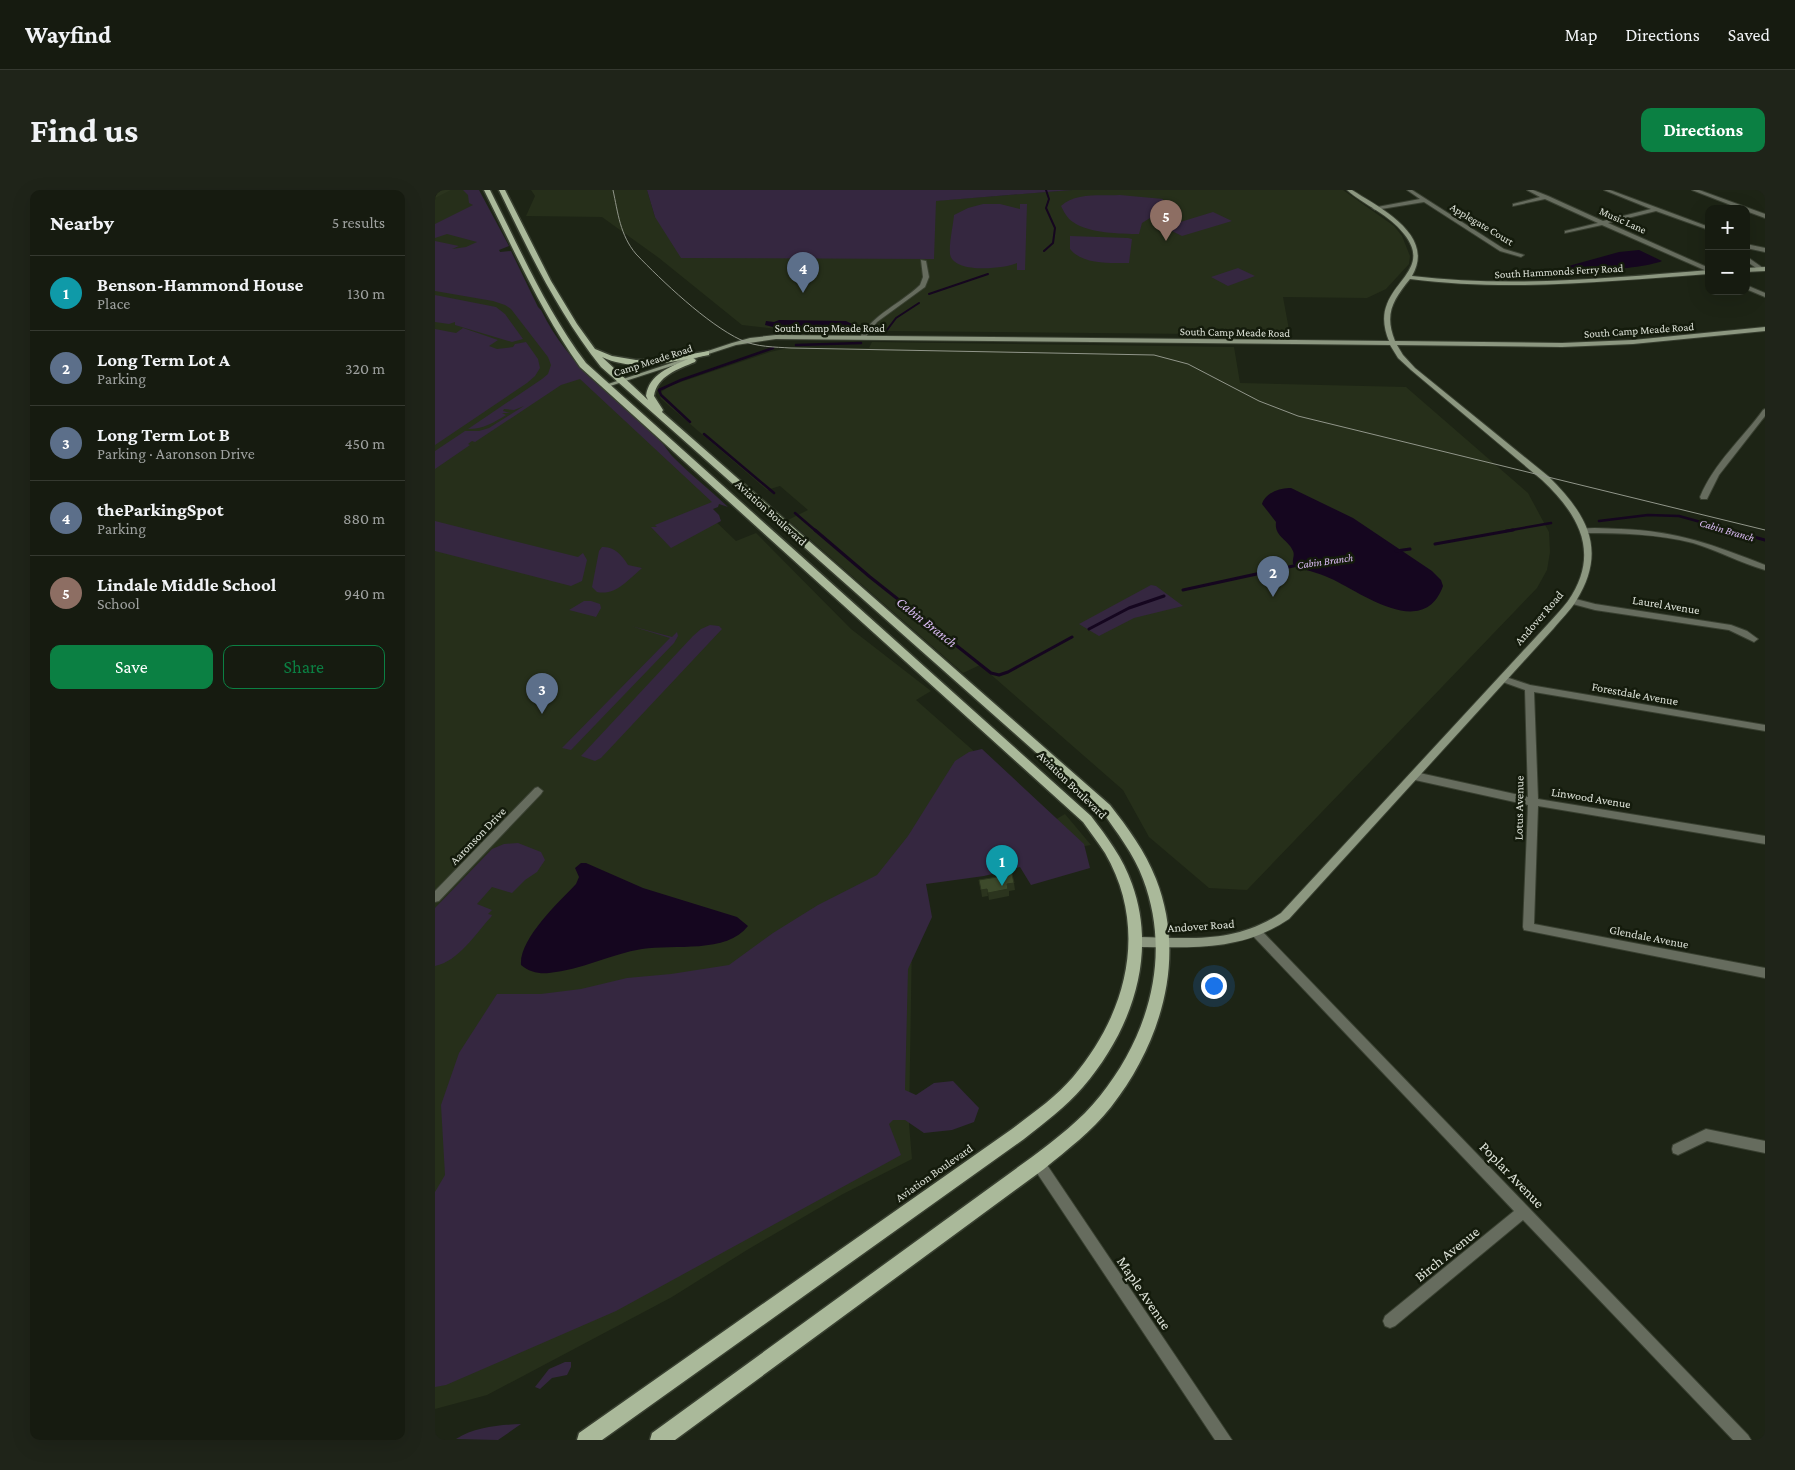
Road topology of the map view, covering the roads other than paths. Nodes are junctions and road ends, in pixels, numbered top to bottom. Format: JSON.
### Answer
{"nodes":[{"id":1,"x":487,"y":190,"type":"edge"},
{"id":2,"x":502,"y":190,"type":"edge"},
{"id":3,"x":1349,"y":190,"type":"edge"},
{"id":4,"x":1409,"y":190,"type":"edge"},
{"id":5,"x":1529,"y":190,"type":"edge"},
{"id":6,"x":1607,"y":190,"type":"edge"},
{"id":7,"x":1632,"y":190,"type":"edge"},
{"id":8,"x":1694,"y":190,"type":"edge"},
{"id":9,"x":1546,"y":197,"type":"junction"},
{"id":10,"x":1628,"y":198,"type":"junction"},
{"id":11,"x":1424,"y":200,"type":"junction"},
{"id":12,"x":1515,"y":205,"type":"dead end"},
{"id":13,"x":1735,"y":205,"type":"edge"},
{"id":14,"x":1375,"y":208,"type":"junction"},
{"id":15,"x":1657,"y":209,"type":"junction"},
{"id":16,"x":1750,"y":210,"type":"edge"},
{"id":17,"x":1765,"y":216,"type":"edge"},
{"id":18,"x":1604,"y":223,"type":"junction"},
{"id":19,"x":1705,"y":227,"type":"edge"},
{"id":20,"x":1567,"y":232,"type":"dead end"},
{"id":21,"x":1750,"y":245,"type":"edge"},
{"id":22,"x":1765,"y":250,"type":"edge"},
{"id":23,"x":1521,"y":255,"type":"dead end"},
{"id":24,"x":923,"y":261,"type":"dead end"},
{"id":25,"x":1750,"y":261,"type":"edge"},
{"id":26,"x":1705,"y":269,"type":"edge"},
{"id":27,"x":1763,"y":269,"type":"edge"},
{"id":28,"x":1750,"y":270,"type":"edge"},
{"id":29,"x":1705,"y":271,"type":"edge"},
{"id":30,"x":1410,"y":277,"type":"junction"},
{"id":31,"x":1750,"y":289,"type":"edge"},
{"id":32,"x":1765,"y":295,"type":"edge"},
{"id":33,"x":1765,"y":329,"type":"edge"},
{"id":34,"x":863,"y":337,"type":"junction"},
{"id":35,"x":1391,"y":344,"type":"junction"},
{"id":36,"x":1421,"y":344,"type":"junction"},
{"id":37,"x":587,"y":347,"type":"junction"},
{"id":38,"x":706,"y":353,"type":"junction"},
{"id":39,"x":1402,"y":359,"type":"junction"},
{"id":40,"x":620,"y":381,"type":"junction"},
{"id":41,"x":605,"y":386,"type":"junction"},
{"id":42,"x":1765,"y":411,"type":"edge"},
{"id":43,"x":671,"y":426,"type":"junction"},
{"id":44,"x":1704,"y":497,"type":"dead end"},
{"id":45,"x":1585,"y":531,"type":"junction"},
{"id":46,"x":1765,"y":568,"type":"edge"},
{"id":47,"x":1572,"y":601,"type":"junction"},
{"id":48,"x":1754,"y":639,"type":"dead end"},
{"id":49,"x":1503,"y":680,"type":"junction"},
{"id":50,"x":1529,"y":688,"type":"junction"},
{"id":51,"x":964,"y":708,"type":"junction"},
{"id":52,"x":993,"y":708,"type":"junction"},
{"id":53,"x":1765,"y":728,"type":"edge"},
{"id":54,"x":1415,"y":776,"type":"junction"},
{"id":55,"x":538,"y":791,"type":"dead end"},
{"id":56,"x":1533,"y":802,"type":"junction"},
{"id":57,"x":1765,"y":840,"type":"edge"},
{"id":58,"x":435,"y":898,"type":"edge"},
{"id":59,"x":1528,"y":927,"type":"joint"},
{"id":60,"x":1257,"y":933,"type":"junction"},
{"id":61,"x":1137,"y":942,"type":"junction"},
{"id":62,"x":1164,"y":942,"type":"junction"},
{"id":63,"x":1765,"y":973,"type":"edge"},
{"id":64,"x":1765,"y":1147,"type":"edge"},
{"id":65,"x":1678,"y":1149,"type":"dead end"},
{"id":66,"x":1038,"y":1163,"type":"junction"},
{"id":67,"x":1524,"y":1211,"type":"junction"},
{"id":68,"x":1390,"y":1321,"type":"dead end"},
{"id":69,"x":586,"y":1440,"type":"edge"},
{"id":70,"x":659,"y":1440,"type":"edge"},
{"id":71,"x":1224,"y":1440,"type":"edge"},
{"id":72,"x":1743,"y":1440,"type":"edge"}],
"edges":[{"from":1,"to":41,"type":"main road","name":"Aviation Boulevard"},
{"from":2,"to":37,"type":"main road","name":"Aviation Boulevard"},
{"from":3,"to":14,"type":"main road"},
{"from":4,"to":11,"type":"street","name":"Applegate Court"},
{"from":5,"to":9,"type":"street","name":"Music Lane"},
{"from":6,"to":10,"type":"street"},
{"from":7,"to":10,"type":"street"},
{"from":8,"to":13,"type":"street"},
{"from":9,"to":12,"type":"street"},
{"from":9,"to":18,"type":"street","name":"Music Lane"},
{"from":10,"to":15,"type":"street"},
{"from":11,"to":14,"type":"street"},
{"from":11,"to":23,"type":"street","name":"Applegate Court"},
{"from":14,"to":30,"type":"main road"},
{"from":15,"to":18,"type":"street"},
{"from":15,"to":19,"type":"street"},
{"from":16,"to":17,"type":"street"},
{"from":18,"to":20,"type":"street"},
{"from":18,"to":26,"type":"street","name":"Music Lane"},
{"from":21,"to":22,"type":"street"},
{"from":24,"to":34,"type":"street"},
{"from":25,"to":27,"type":"street"},
{"from":27,"to":28,"type":"main road"},
{"from":29,"to":30,"type":"main road","name":"South Hammonds Ferry Road"},
{"from":30,"to":35,"type":"main road","name":"Andover Road"},
{"from":31,"to":32,"type":"street"},
{"from":33,"to":36,"type":"main road","name":"South Camp Meade Road"},
{"from":34,"to":35,"type":"main road","name":"South Camp Meade Road"},
{"from":34,"to":38,"type":"main road","name":"South Camp Meade Road"},
{"from":35,"to":36,"type":"main road","name":"South Camp Meade Road"},
{"from":35,"to":39,"type":"main road","name":"Andover Road"},
{"from":36,"to":39,"type":"main road"},
{"from":37,"to":38,"type":"main road"},
{"from":37,"to":40,"type":"main road","name":"Aviation Boulevard"},
{"from":38,"to":40,"type":"main road","name":"Camp Meade Road"},
{"from":38,"to":43,"type":"main road"},
{"from":39,"to":45,"type":"main road","name":"Andover Road"},
{"from":40,"to":41,"type":"main road","name":"Camp Meade Road"},
{"from":40,"to":43,"type":"main road","name":"Aviation Boulevard"},
{"from":41,"to":51,"type":"main road","name":"Aviation Boulevard"},
{"from":42,"to":44,"type":"street"},
{"from":43,"to":52,"type":"main road","name":"Aviation Boulevard"},
{"from":45,"to":46,"type":"street"},
{"from":45,"to":47,"type":"main road","name":"Andover Road"},
{"from":47,"to":48,"type":"street","name":"Laurel Avenue"},
{"from":47,"to":49,"type":"main road","name":"Andover Road"},
{"from":49,"to":50,"type":"street","name":"Forestdale Avenue"},
{"from":49,"to":54,"type":"main road","name":"Andover Road"},
{"from":50,"to":53,"type":"street","name":"Forestdale Avenue"},
{"from":50,"to":56,"type":"street","name":"Lotus Avenue"},
{"from":51,"to":52,"type":"main road"},
{"from":51,"to":61,"type":"main road","name":"Aviation Boulevard"},
{"from":52,"to":62,"type":"main road","name":"Aviation Boulevard"},
{"from":54,"to":56,"type":"street","name":"Linwood Avenue"},
{"from":54,"to":60,"type":"main road","name":"Andover Road"},
{"from":55,"to":58,"type":"street","name":"Aaronson Drive"},
{"from":56,"to":57,"type":"street","name":"Linwood Avenue"},
{"from":56,"to":59,"type":"street","name":"Lotus Avenue"},
{"from":59,"to":63,"type":"street","name":"Glendale Avenue"},
{"from":60,"to":62,"type":"main road","name":"Andover Road"},
{"from":60,"to":67,"type":"street","name":"Poplar Avenue"},
{"from":61,"to":62,"type":"main road","name":"Andover Road"},
{"from":61,"to":69,"type":"main road","name":"Aviation Boulevard"},
{"from":62,"to":66,"type":"main road","name":"Aviation Boulevard"},
{"from":64,"to":65,"type":"street"},
{"from":66,"to":70,"type":"main road","name":"Aviation Boulevard"},
{"from":66,"to":71,"type":"street","name":"Maple Avenue"},
{"from":67,"to":68,"type":"street","name":"Birch Avenue"},
{"from":67,"to":72,"type":"street","name":"Poplar Avenue"}]}
